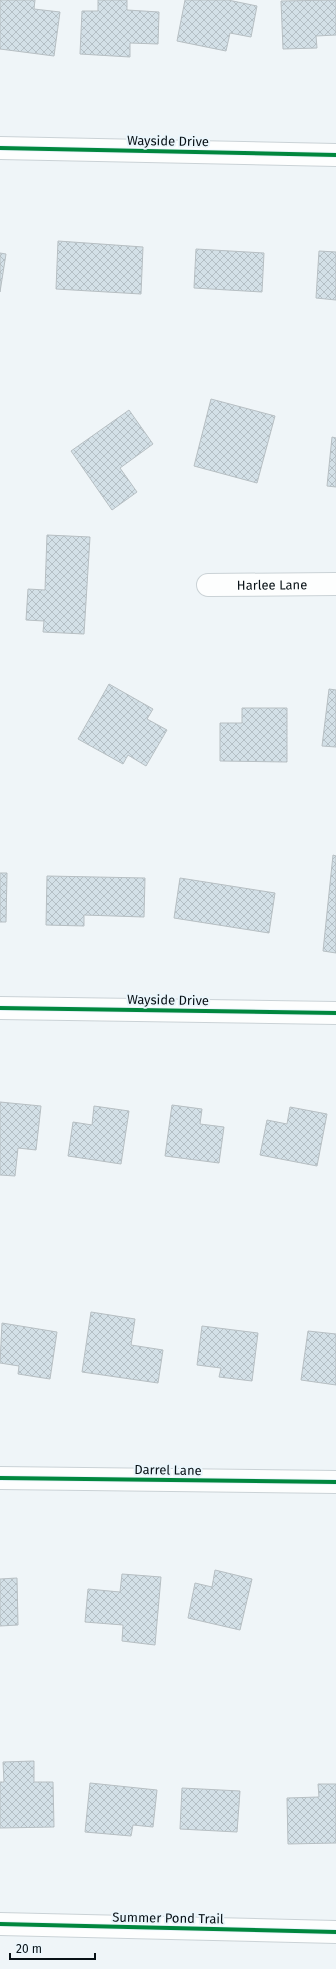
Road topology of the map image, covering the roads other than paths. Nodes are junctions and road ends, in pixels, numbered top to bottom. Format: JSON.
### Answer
{"nodes":[{"id":1,"x":0,"y":148,"type":"edge"},
{"id":2,"x":336,"y":155,"type":"edge"},
{"id":3,"x":208,"y":584,"type":"dead end"},
{"id":4,"x":336,"y":584,"type":"edge"},
{"id":5,"x":0,"y":1008,"type":"edge"},
{"id":6,"x":336,"y":1013,"type":"edge"},
{"id":7,"x":0,"y":1478,"type":"edge"},
{"id":8,"x":336,"y":1482,"type":"edge"},
{"id":9,"x":0,"y":1924,"type":"edge"},
{"id":10,"x":336,"y":1932,"type":"edge"}],
"edges":[{"from":1,"to":2,"type":"street","name":"Wayside Drive"},
{"from":3,"to":4,"type":"street","name":"Harlee Lane"},
{"from":5,"to":6,"type":"street","name":"Wayside Drive"},
{"from":7,"to":8,"type":"street","name":"Darrel Lane"},
{"from":9,"to":10,"type":"street","name":"Summer Pond Trail"}]}
